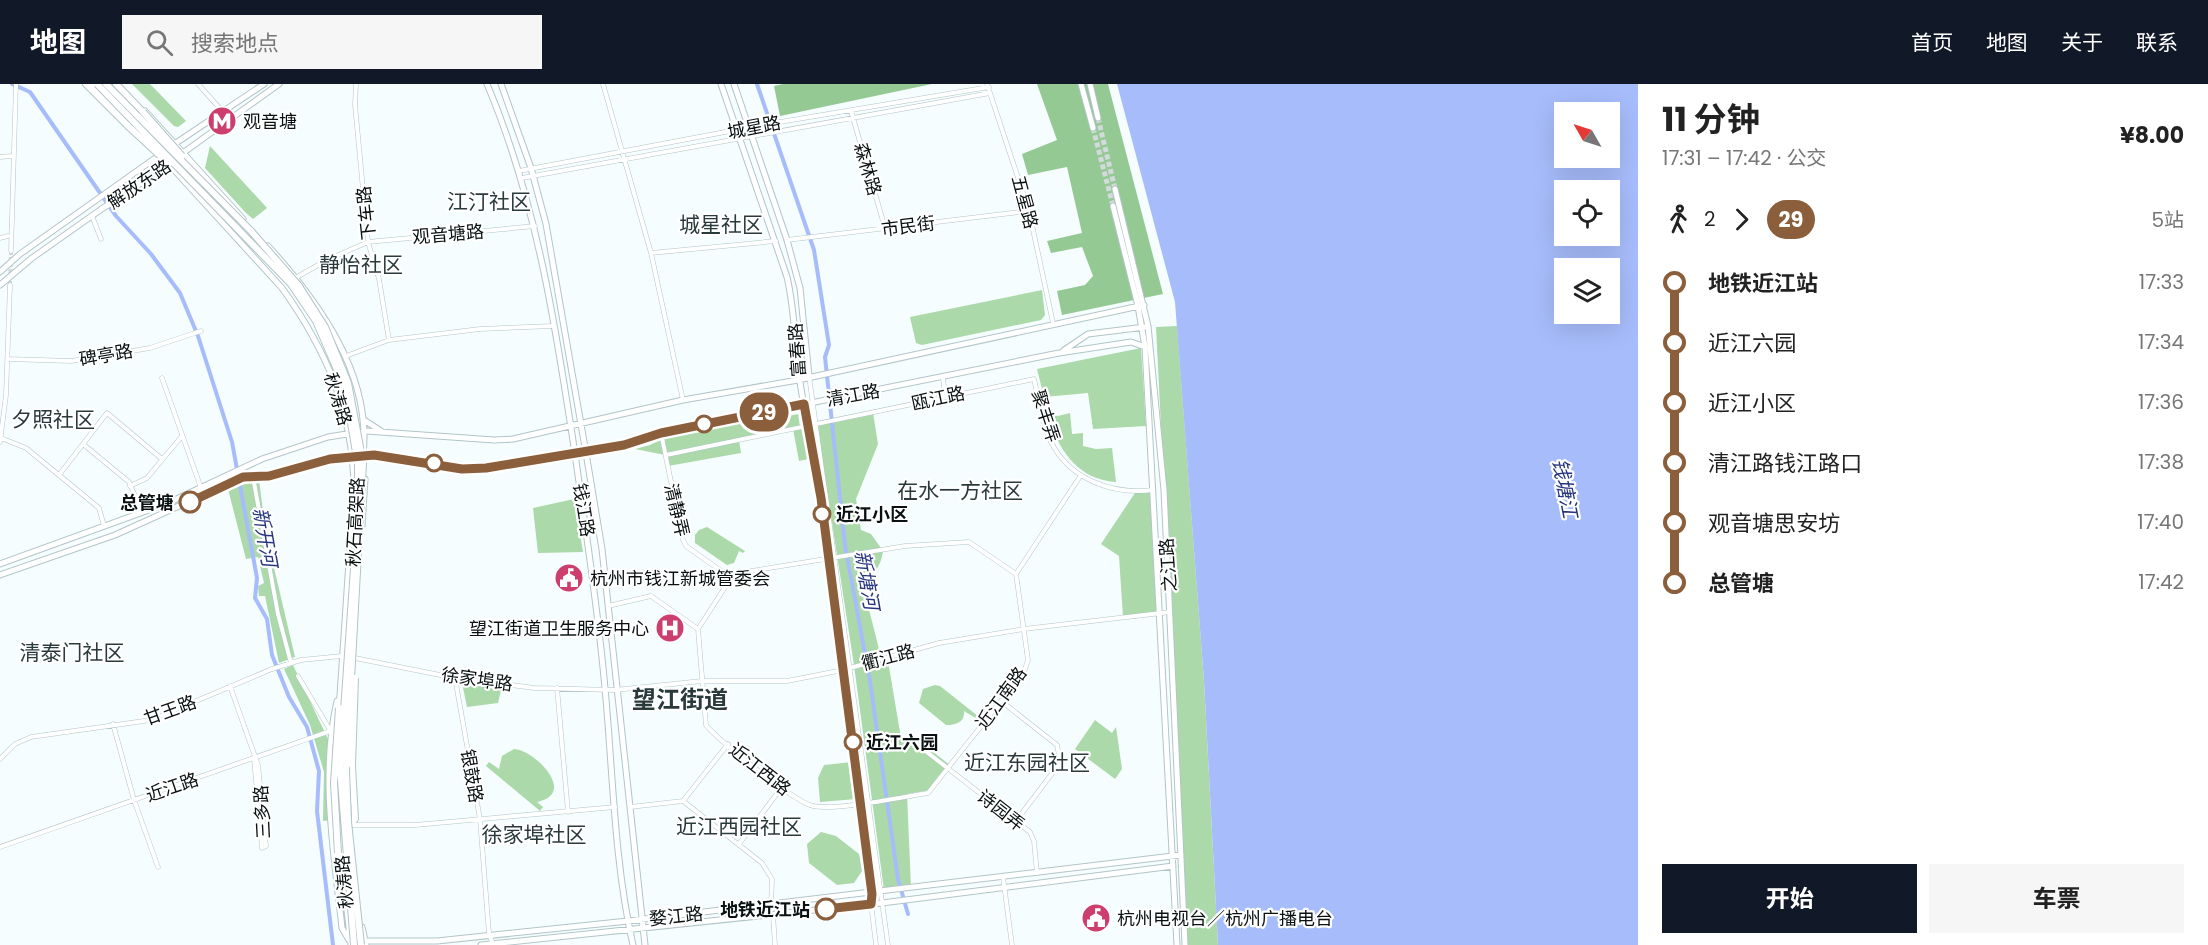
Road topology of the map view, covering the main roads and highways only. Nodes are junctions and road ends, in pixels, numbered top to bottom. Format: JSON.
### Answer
{"nodes":[{"id":1,"x":86,"y":84,"type":"edge"},
{"id":2,"x":91,"y":84,"type":"edge"},
{"id":3,"x":97,"y":84,"type":"edge"},
{"id":4,"x":106,"y":84,"type":"edge"},
{"id":5,"x":117,"y":84,"type":"edge"},
{"id":6,"x":264,"y":84,"type":"edge"},
{"id":7,"x":279,"y":84,"type":"edge"},
{"id":8,"x":487,"y":84,"type":"edge"},
{"id":9,"x":492,"y":84,"type":"edge"},
{"id":10,"x":500,"y":84,"type":"edge"},
{"id":11,"x":721,"y":84,"type":"edge"},
{"id":12,"x":734,"y":84,"type":"edge"},
{"id":13,"x":1081,"y":84,"type":"edge"},
{"id":14,"x":1090,"y":84,"type":"edge"},
{"id":15,"x":501,"y":116,"type":"junction"},
{"id":16,"x":1098,"y":118,"type":"tunnel mouth"},
{"id":17,"x":1094,"y":128,"type":"tunnel mouth"},
{"id":18,"x":176,"y":143,"type":"junction"},
{"id":19,"x":182,"y":153,"type":"junction"},
{"id":20,"x":160,"y":155,"type":"junction"},
{"id":21,"x":169,"y":164,"type":"junction"},
{"id":22,"x":199,"y":178,"type":"junction"},
{"id":23,"x":194,"y":185,"type":"junction"},
{"id":24,"x":1115,"y":189,"type":"tunnel mouth"},
{"id":25,"x":1113,"y":206,"type":"tunnel mouth"},
{"id":26,"x":0,"y":272,"type":"edge"},
{"id":27,"x":0,"y":285,"type":"edge"},
{"id":28,"x":1141,"y":306,"type":"junction"},
{"id":29,"x":1145,"y":327,"type":"junction"},
{"id":30,"x":1145,"y":347,"type":"junction"},
{"id":31,"x":1059,"y":353,"type":"junction"},
{"id":32,"x":809,"y":376,"type":"junction"},
{"id":33,"x":798,"y":380,"type":"junction"},
{"id":34,"x":804,"y":404,"type":"junction"},
{"id":35,"x":363,"y":418,"type":"junction"},
{"id":36,"x":580,"y":423,"type":"junction"},
{"id":37,"x":572,"y":425,"type":"junction"},
{"id":38,"x":366,"y":431,"type":"junction"},
{"id":39,"x":349,"y":433,"type":"junction"},
{"id":40,"x":384,"y":433,"type":"junction"},
{"id":41,"x":574,"y":452,"type":"junction"},
{"id":42,"x":586,"y":453,"type":"junction"},
{"id":43,"x":353,"y":456,"type":"junction"},
{"id":44,"x":363,"y":456,"type":"junction"},
{"id":45,"x":219,"y":483,"type":"junction"},
{"id":46,"x":360,"y":540,"type":"junction"},
{"id":47,"x":0,"y":564,"type":"edge"},
{"id":48,"x":353,"y":570,"type":"junction"},
{"id":49,"x":0,"y":575,"type":"edge"},
{"id":50,"x":340,"y":685,"type":"junction"},
{"id":51,"x":350,"y":825,"type":"junction"},
{"id":52,"x":1180,"y":855,"type":"junction"},
{"id":53,"x":1171,"y":857,"type":"junction"},
{"id":54,"x":1181,"y":865,"type":"junction"},
{"id":55,"x":1172,"y":866,"type":"junction"},
{"id":56,"x":346,"y":906,"type":"junction"},
{"id":57,"x":640,"y":920,"type":"junction"},
{"id":58,"x":628,"y":921,"type":"junction"},
{"id":59,"x":641,"y":929,"type":"junction"},
{"id":60,"x":630,"y":931,"type":"junction"},
{"id":61,"x":352,"y":944,"type":"edge"},
{"id":62,"x":364,"y":944,"type":"edge"},
{"id":63,"x":481,"y":945,"type":"edge"},
{"id":64,"x":493,"y":945,"type":"edge"},
{"id":65,"x":633,"y":945,"type":"edge"},
{"id":66,"x":645,"y":945,"type":"edge"},
{"id":67,"x":1177,"y":945,"type":"edge"},
{"id":68,"x":1185,"y":945,"type":"edge"}],
"edges":[{"from":1,"to":23,"type":"highway","bridge":true},
{"from":2,"to":20,"type":"main road","name":"秋涛路"},
{"from":3,"to":23,"type":"highway","name":"秋石高架路","bridge":true},
{"from":4,"to":22,"type":"highway","name":"秋石高架路","bridge":true},
{"from":5,"to":18,"type":"main road","name":"秋涛路"},
{"from":5,"to":22,"type":"highway","bridge":true},
{"from":6,"to":18,"type":"main road","name":"解放东路"},
{"from":7,"to":19,"type":"main road","name":"解放东路"},
{"from":8,"to":15,"type":"main road","name":"钱江路"},
{"from":9,"to":15,"type":"main road"},
{"from":10,"to":36,"type":"main road","name":"钱江路"},
{"from":11,"to":33,"type":"main road","name":"富春路"},
{"from":12,"to":32,"type":"main road","name":"富春路"},
{"from":13,"to":17,"type":"main road"},
{"from":14,"to":16,"type":"main road"},
{"from":15,"to":37,"type":"main road","name":"钱江路"},
{"from":18,"to":19,"type":"main road","name":"秋涛路"},
{"from":18,"to":20,"type":"main road","name":"解放东路"},
{"from":19,"to":21,"type":"main road","name":"解放东路"},
{"from":19,"to":35,"type":"main road","name":"秋涛路"},
{"from":20,"to":21,"type":"main road","name":"秋涛路"},
{"from":20,"to":26,"type":"main road","name":"解放东路"},
{"from":21,"to":27,"type":"main road","name":"解放东路","bridge":true},
{"from":21,"to":39,"type":"main road","name":"秋涛路"},
{"from":22,"to":46,"type":"highway","name":"秋石高架路","bridge":true},
{"from":23,"to":48,"type":"highway","name":"秋石高架路","bridge":true},
{"from":24,"to":28,"type":"main road","name":"之江路"},
{"from":25,"to":28,"type":"main road","name":"之江路"},
{"from":28,"to":29,"type":"main road","name":"之江路"},
{"from":28,"to":32,"type":"main road","name":"清江路"},
{"from":29,"to":30,"type":"main road","name":"之江路"},
{"from":29,"to":31,"type":"main road"},
{"from":29,"to":52,"type":"main road","name":"之江路"},
{"from":30,"to":31,"type":"main road","name":"清江路"},
{"from":30,"to":53,"type":"main road","name":"之江路"},
{"from":31,"to":34,"type":"main road","name":"清江路"},
{"from":32,"to":33,"type":"main road","name":"清江路"},
{"from":33,"to":34,"type":"main road","name":"富春路"},
{"from":33,"to":36,"type":"main road","name":"清江路"},
{"from":34,"to":42,"type":"main road","name":"清江路"},
{"from":35,"to":38,"type":"main road","name":"秋涛路"},
{"from":35,"to":40,"type":"main road"},
{"from":36,"to":37,"type":"main road","name":"清江路"},
{"from":36,"to":42,"type":"main road","name":"钱江路"},
{"from":37,"to":40,"type":"main road","name":"清江路"},
{"from":37,"to":41,"type":"main road","name":"钱江路"},
{"from":38,"to":39,"type":"main road","name":"清江路"},
{"from":38,"to":40,"type":"main road","name":"清江路"},
{"from":38,"to":44,"type":"main road","name":"秋涛路"},
{"from":39,"to":43,"type":"main road","name":"秋涛路"},
{"from":39,"to":45,"type":"main road","name":"清江路"},
{"from":41,"to":42,"type":"main road","name":"清江路"},
{"from":41,"to":44,"type":"main road","name":"清江路"},
{"from":41,"to":58,"type":"main road","name":"钱江路"},
{"from":42,"to":57,"type":"main road","name":"钱江路"},
{"from":43,"to":44,"type":"main road","name":"清江路"},
{"from":43,"to":45,"type":"main road","name":"清江路"},
{"from":43,"to":50,"type":"main road","name":"秋涛路"},
{"from":44,"to":51,"type":"main road","name":"秋涛路"},
{"from":45,"to":47,"type":"main road"},
{"from":45,"to":49,"type":"main road"},
{"from":46,"to":51,"type":"highway","bridge":true},
{"from":46,"to":62,"type":"highway","name":"秋石高架路","bridge":true},
{"from":48,"to":56,"type":"highway","bridge":true},
{"from":48,"to":61,"type":"highway","name":"秋石高架路","bridge":true},
{"from":50,"to":56,"type":"main road","name":"秋涛路"},
{"from":50,"to":61,"type":"main road"},
{"from":51,"to":62,"type":"main road","name":"秋涛路"},
{"from":52,"to":53,"type":"main road","name":"婺江路"},
{"from":52,"to":54,"type":"main road","name":"之江路"},
{"from":53,"to":55,"type":"main road","name":"之江路"},
{"from":53,"to":57,"type":"main road","name":"婺江路"},
{"from":54,"to":55,"type":"main road","name":"婺江路"},
{"from":54,"to":68,"type":"main road","name":"之江路"},
{"from":55,"to":59,"type":"main road","name":"婺江路"},
{"from":55,"to":67,"type":"main road","name":"之江路"},
{"from":56,"to":61,"type":"main road","name":"秋涛路"},
{"from":57,"to":58,"type":"main road","name":"婺江路"},
{"from":57,"to":59,"type":"main road","name":"钱江路"},
{"from":58,"to":60,"type":"main road","name":"钱江路"},
{"from":58,"to":62,"type":"main road","name":"婺江路"},
{"from":59,"to":60,"type":"main road","name":"婺江路"},
{"from":59,"to":66,"type":"main road","name":"钱江路"},
{"from":60,"to":64,"type":"main road","name":"婺江路"},
{"from":60,"to":65,"type":"main road","name":"钱江路"},
{"from":61,"to":62,"type":"main road","name":"婺江路"},
{"from":63,"to":64,"type":"main road","name":"婺江路"}]}
